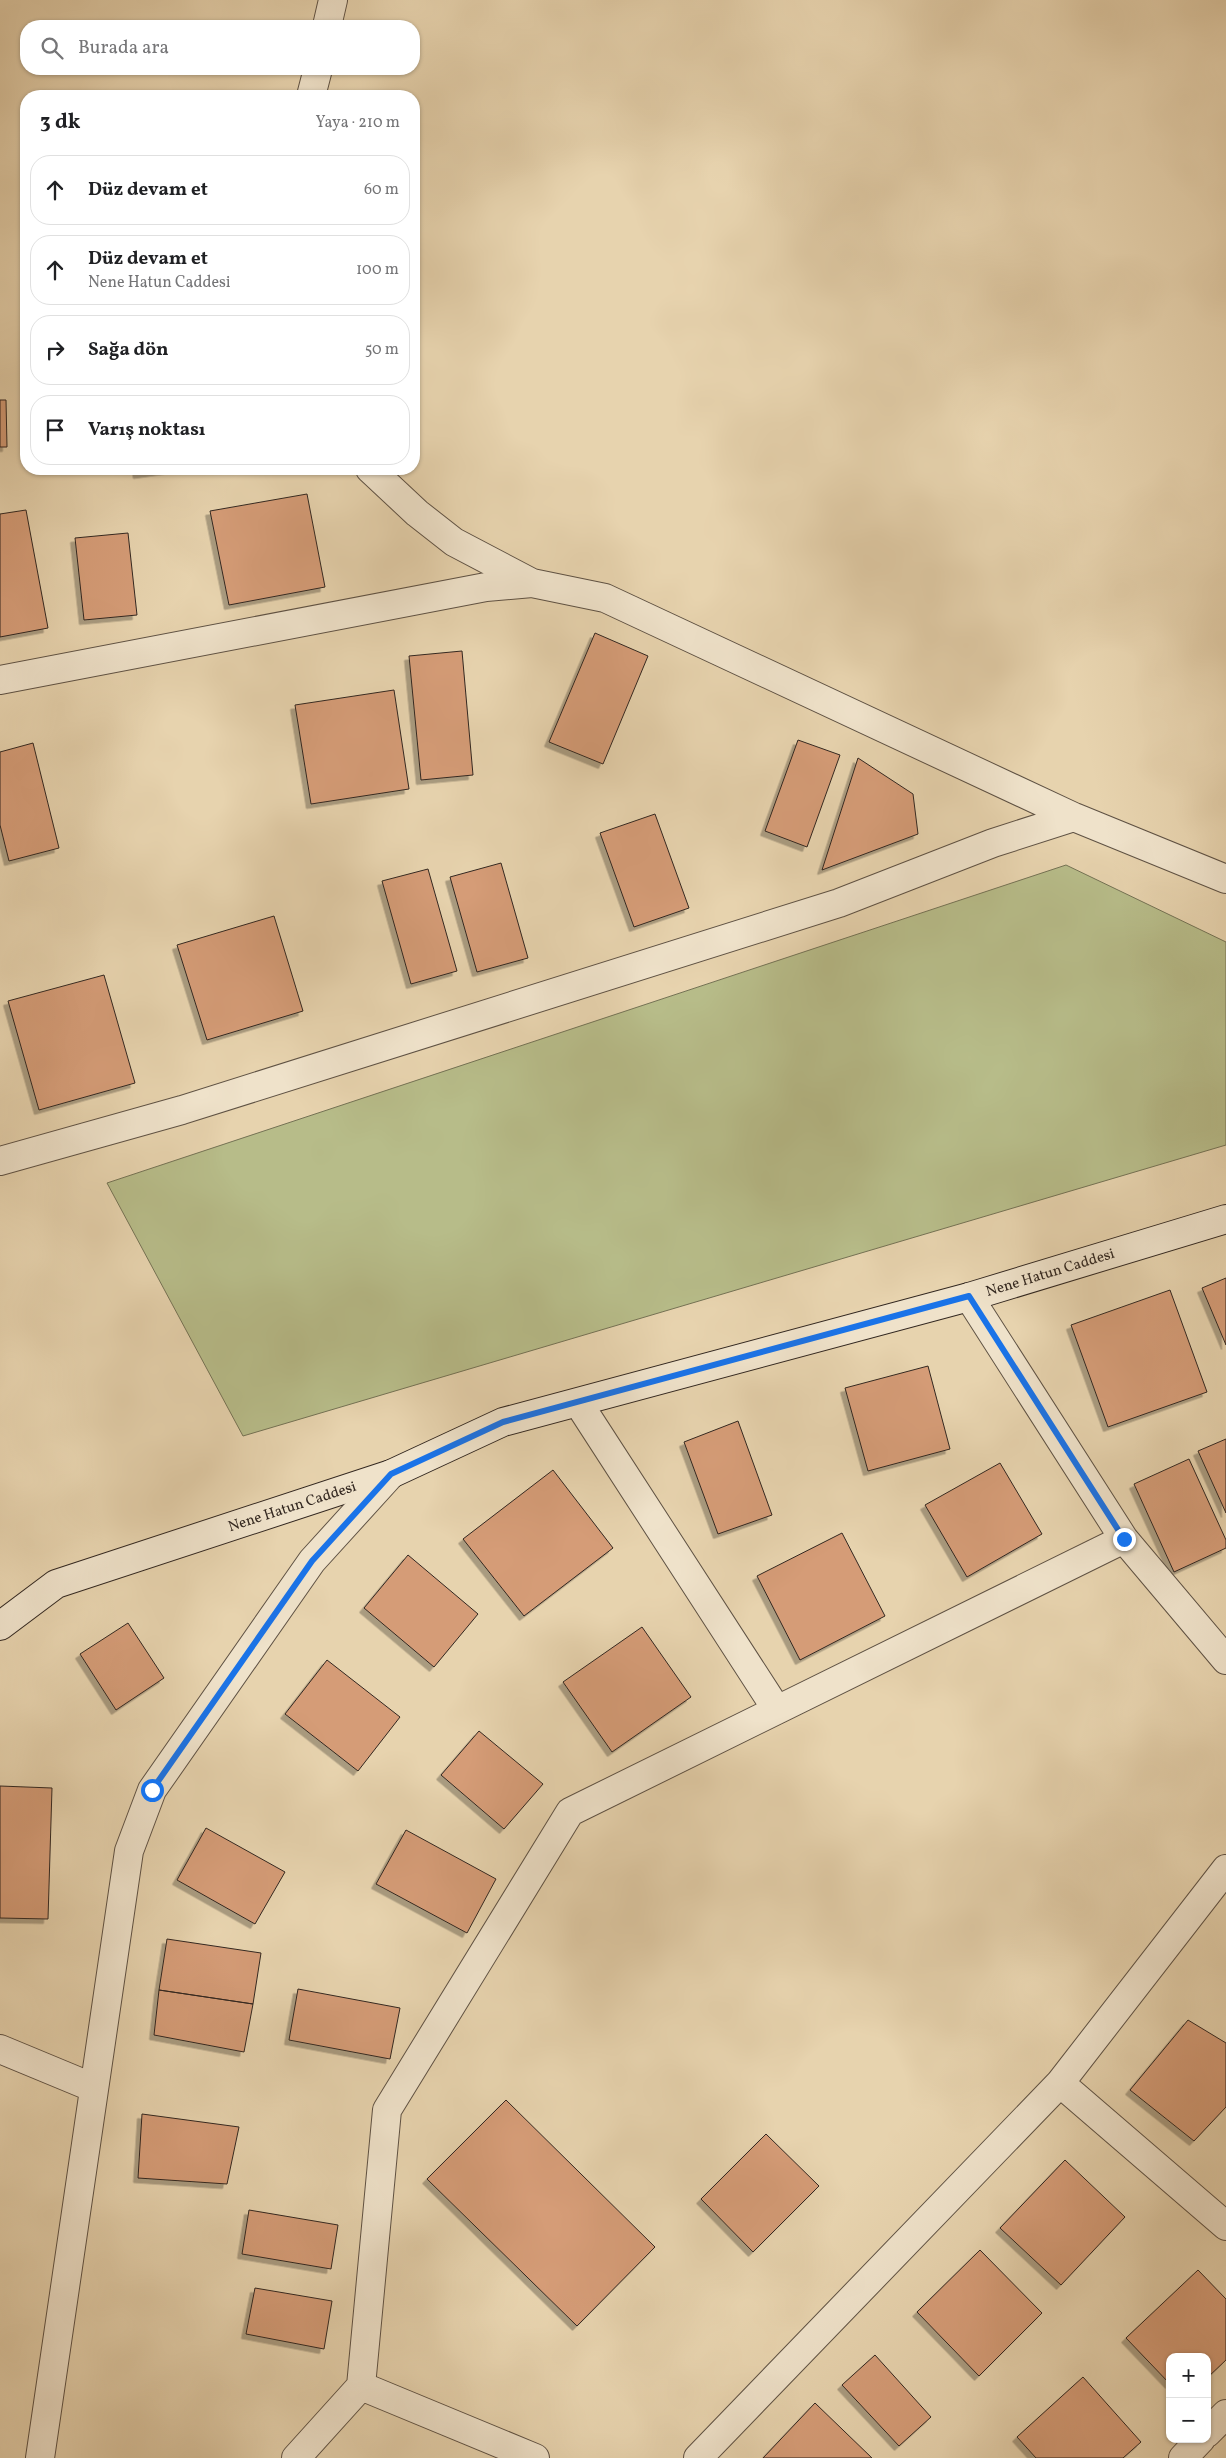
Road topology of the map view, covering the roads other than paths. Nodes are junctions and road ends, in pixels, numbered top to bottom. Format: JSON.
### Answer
{"nodes":[{"id":1,"x":333,"y":0,"type":"edge"},
{"id":2,"x":328,"y":20,"type":"edge"},
{"id":3,"x":317,"y":75,"type":"edge"},
{"id":4,"x":313,"y":90,"type":"edge"},
{"id":5,"x":376,"y":475,"type":"edge"},
{"id":6,"x":532,"y":583,"type":"junction"},
{"id":7,"x":0,"y":680,"type":"edge"},
{"id":8,"x":1074,"y":817,"type":"junction"},
{"id":9,"x":1226,"y":880,"type":"edge"},
{"id":10,"x":0,"y":1161,"type":"edge"},
{"id":11,"x":1226,"y":1219,"type":"edge"},
{"id":12,"x":969,"y":1296,"type":"junction"},
{"id":13,"x":579,"y":1404,"type":"junction"},
{"id":14,"x":391,"y":1474,"type":"junction"},
{"id":15,"x":1124,"y":1539,"type":"junction"},
{"id":16,"x":0,"y":1626,"type":"edge"},
{"id":17,"x":1226,"y":1660,"type":"edge"},
{"id":18,"x":777,"y":1710,"type":"junction"},
{"id":19,"x":1226,"y":1869,"type":"edge"},
{"id":20,"x":0,"y":2049,"type":"edge"},
{"id":21,"x":1060,"y":2083,"type":"junction"},
{"id":22,"x":94,"y":2088,"type":"junction"},
{"id":23,"x":1226,"y":2226,"type":"edge"},
{"id":24,"x":361,"y":2386,"type":"junction"},
{"id":25,"x":1226,"y":2414,"type":"edge"},
{"id":26,"x":1211,"y":2429,"type":"edge"},
{"id":27,"x":1197,"y":2443,"type":"edge"},
{"id":28,"x":40,"y":2458,"type":"edge"},
{"id":29,"x":296,"y":2458,"type":"edge"},
{"id":30,"x":535,"y":2458,"type":"edge"},
{"id":31,"x":698,"y":2458,"type":"edge"},
{"id":32,"x":1182,"y":2458,"type":"edge"}],
"edges":[{"from":1,"to":2,"type":"street"},
{"from":3,"to":4,"type":"street"},
{"from":5,"to":6,"type":"street"},
{"from":6,"to":7,"type":"street"},
{"from":6,"to":8,"type":"street"},
{"from":8,"to":9,"type":"street"},
{"from":8,"to":10,"type":"street"},
{"from":11,"to":12,"type":"street","name":"Nene Hatun Caddesi"},
{"from":12,"to":13,"type":"street","name":"Nene Hatun Caddesi"},
{"from":12,"to":15,"type":"street"},
{"from":13,"to":14,"type":"street","name":"Nene Hatun Caddesi"},
{"from":13,"to":18,"type":"street"},
{"from":14,"to":16,"type":"street","name":"Nene Hatun Caddesi"},
{"from":14,"to":22,"type":"street"},
{"from":15,"to":17,"type":"street"},
{"from":15,"to":18,"type":"street"},
{"from":18,"to":24,"type":"street"},
{"from":19,"to":21,"type":"street"},
{"from":20,"to":22,"type":"street"},
{"from":21,"to":23,"type":"street"},
{"from":21,"to":31,"type":"street"},
{"from":22,"to":28,"type":"street"},
{"from":24,"to":29,"type":"street"},
{"from":24,"to":30,"type":"street"},
{"from":25,"to":26,"type":"street"},
{"from":27,"to":32,"type":"street"}]}
